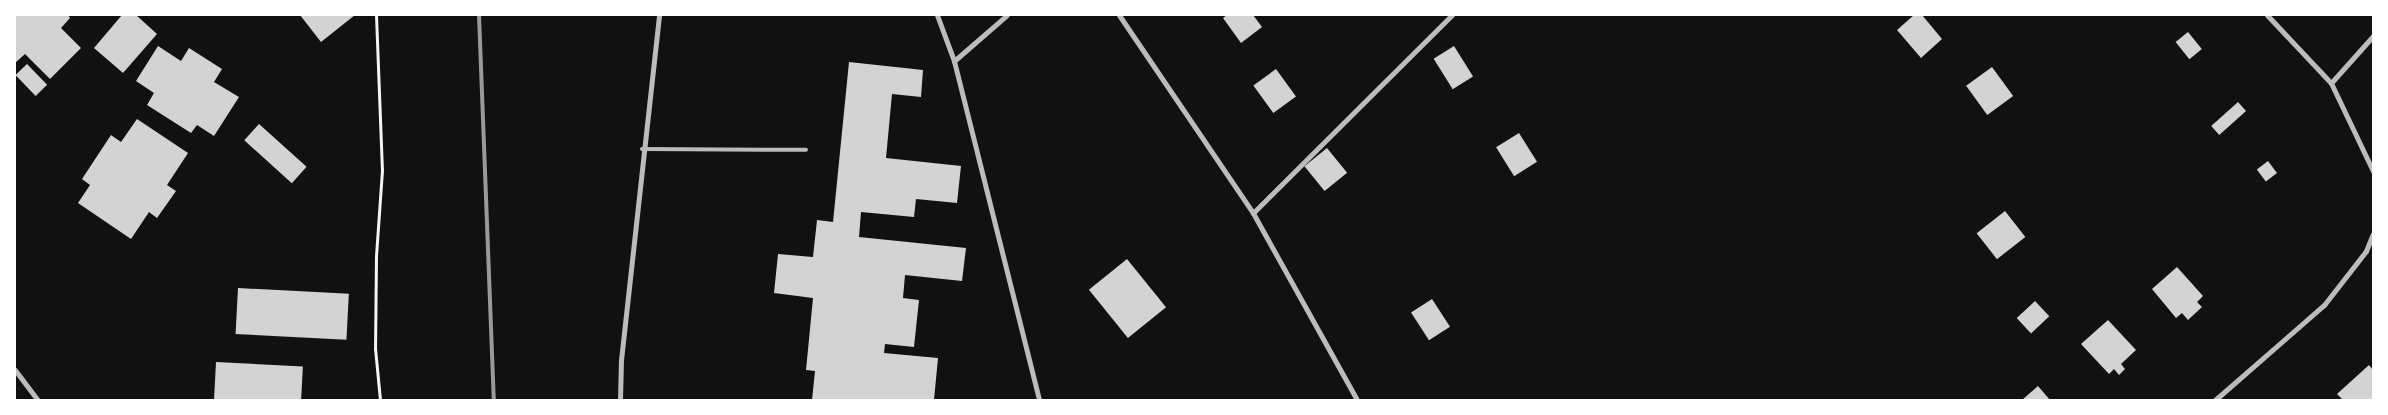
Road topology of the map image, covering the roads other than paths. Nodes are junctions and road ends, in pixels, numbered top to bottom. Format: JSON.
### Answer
{"nodes":[{"id":1,"x":659,"y":15,"type":"edge"},
{"id":2,"x":937,"y":15,"type":"edge"},
{"id":3,"x":1007,"y":15,"type":"edge"},
{"id":4,"x":1119,"y":15,"type":"edge"},
{"id":5,"x":1452,"y":15,"type":"edge"},
{"id":6,"x":2267,"y":15,"type":"edge"},
{"id":7,"x":2373,"y":36,"type":"edge"},
{"id":8,"x":954,"y":61,"type":"junction"},
{"id":9,"x":2331,"y":83,"type":"junction"},
{"id":10,"x":642,"y":149,"type":"junction"},
{"id":11,"x":806,"y":150,"type":"dead end"},
{"id":12,"x":2373,"y":171,"type":"edge"},
{"id":13,"x":1253,"y":213,"type":"junction"},
{"id":14,"x":2373,"y":234,"type":"edge"},
{"id":15,"x":15,"y":370,"type":"edge"},
{"id":16,"x":38,"y":400,"type":"edge"},
{"id":17,"x":620,"y":400,"type":"edge"},
{"id":18,"x":1039,"y":400,"type":"edge"},
{"id":19,"x":1357,"y":400,"type":"edge"},
{"id":20,"x":2215,"y":400,"type":"edge"}],
"edges":[{"from":1,"to":10,"type":"street"},
{"from":2,"to":8,"type":"street"},
{"from":3,"to":8,"type":"street"},
{"from":4,"to":13,"type":"street"},
{"from":5,"to":13,"type":"street"},
{"from":6,"to":9,"type":"street"},
{"from":7,"to":9,"type":"street"},
{"from":8,"to":18,"type":"street"},
{"from":9,"to":12,"type":"street"},
{"from":10,"to":11,"type":"lane"},
{"from":10,"to":17,"type":"street"},
{"from":13,"to":19,"type":"street"},
{"from":14,"to":20,"type":"street"},
{"from":15,"to":16,"type":"street"}]}
